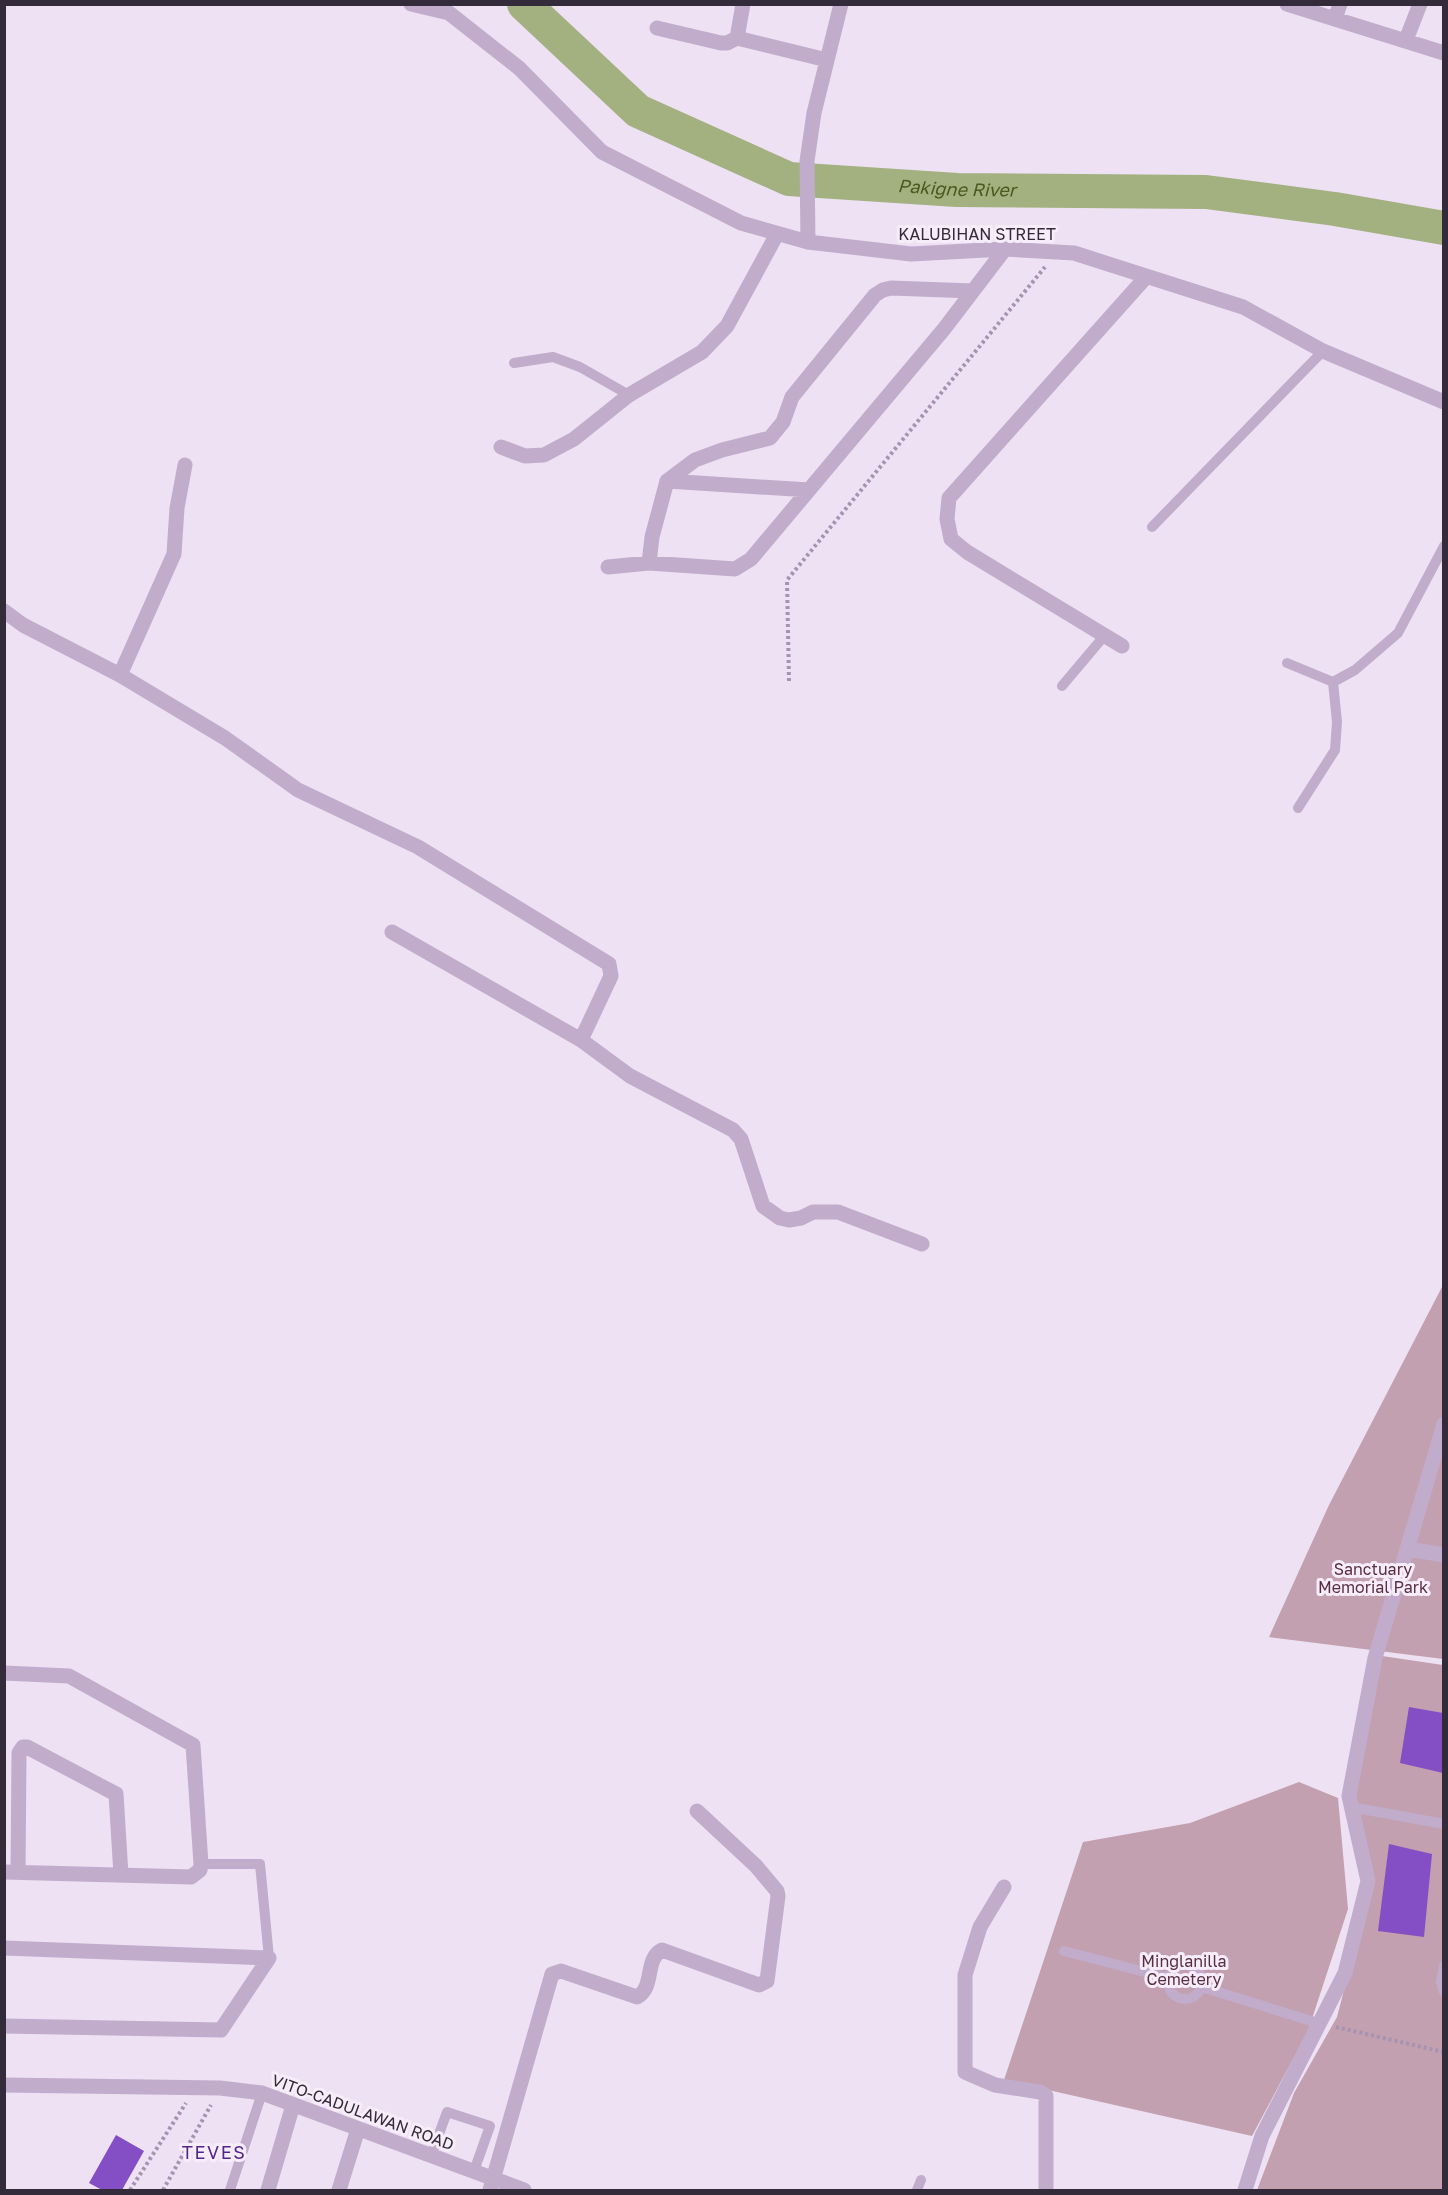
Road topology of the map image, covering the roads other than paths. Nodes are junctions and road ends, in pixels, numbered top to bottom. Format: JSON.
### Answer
{"nodes":[{"id":1,"x":411,"y":4,"type":"edge"},
{"id":2,"x":743,"y":4,"type":"edge"},
{"id":3,"x":842,"y":4,"type":"edge"},
{"id":4,"x":1287,"y":4,"type":"edge"},
{"id":5,"x":1340,"y":4,"type":"edge"},
{"id":6,"x":1420,"y":4,"type":"edge"},
{"id":7,"x":1335,"y":19,"type":"junction"},
{"id":8,"x":657,"y":28,"type":"dead end"},
{"id":9,"x":737,"y":38,"type":"junction"},
{"id":10,"x":1406,"y":40,"type":"junction"},
{"id":11,"x":1443,"y":52,"type":"edge"},
{"id":12,"x":827,"y":60,"type":"junction"},
{"id":13,"x":777,"y":234,"type":"junction"},
{"id":14,"x":808,"y":242,"type":"junction"},
{"id":15,"x":1005,"y":249,"type":"junction"},
{"id":16,"x":1146,"y":277,"type":"junction"},
{"id":17,"x":973,"y":291,"type":"junction"},
{"id":18,"x":1323,"y":351,"type":"junction"},
{"id":19,"x":514,"y":363,"type":"dead end"},
{"id":20,"x":629,"y":395,"type":"junction"},
{"id":21,"x":1443,"y":402,"type":"edge"},
{"id":22,"x":501,"y":447,"type":"dead end"},
{"id":23,"x":185,"y":465,"type":"dead end"},
{"id":24,"x":666,"y":481,"type":"junction"},
{"id":25,"x":809,"y":490,"type":"junction"},
{"id":26,"x":1152,"y":527,"type":"dead end"},
{"id":27,"x":1443,"y":546,"type":"edge"},
{"id":28,"x":649,"y":563,"type":"junction"},
{"id":29,"x":608,"y":567,"type":"dead end"},
{"id":30,"x":4,"y":611,"type":"edge"},
{"id":31,"x":1105,"y":635,"type":"junction"},
{"id":32,"x":1122,"y":646,"type":"dead end"},
{"id":33,"x":1287,"y":663,"type":"dead end"},
{"id":34,"x":120,"y":675,"type":"junction"},
{"id":35,"x":1333,"y":682,"type":"junction"},
{"id":36,"x":1062,"y":686,"type":"dead end"},
{"id":37,"x":1298,"y":808,"type":"dead end"},
{"id":38,"x":392,"y":932,"type":"dead end"},
{"id":39,"x":581,"y":1040,"type":"junction"},
{"id":40,"x":922,"y":1244,"type":"dead end"},
{"id":41,"x":1443,"y":1424,"type":"edge"},
{"id":42,"x":1408,"y":1549,"type":"junction"},
{"id":43,"x":1443,"y":1555,"type":"edge"},
{"id":44,"x":4,"y":1673,"type":"edge"},
{"id":45,"x":1351,"y":1808,"type":"junction"},
{"id":46,"x":698,"y":1810,"type":"dead end"},
{"id":47,"x":1443,"y":1824,"type":"edge"},
{"id":48,"x":201,"y":1864,"type":"junction"},
{"id":49,"x":11,"y":1872,"type":"edge"},
{"id":50,"x":121,"y":1875,"type":"junction"},
{"id":51,"x":1004,"y":1887,"type":"dead end"},
{"id":52,"x":4,"y":1948,"type":"edge"},
{"id":53,"x":1064,"y":1951,"type":"dead end"},
{"id":54,"x":269,"y":1958,"type":"junction"},
{"id":55,"x":1443,"y":1965,"type":"edge"},
{"id":56,"x":1168,"y":1977,"type":"junction"},
{"id":57,"x":1202,"y":1987,"type":"junction"},
{"id":58,"x":1443,"y":1992,"type":"edge"},
{"id":59,"x":1321,"y":2024,"type":"junction"},
{"id":60,"x":4,"y":2026,"type":"edge"},
{"id":61,"x":4,"y":2085,"type":"edge"},
{"id":62,"x":262,"y":2093,"type":"junction"},
{"id":63,"x":293,"y":2105,"type":"junction"},
{"id":64,"x":358,"y":2129,"type":"junction"},
{"id":65,"x":480,"y":2154,"type":"junction"},
{"id":66,"x":431,"y":2156,"type":"junction"},
{"id":67,"x":499,"y":2161,"type":"junction"},
{"id":68,"x":474,"y":2171,"type":"junction"},
{"id":69,"x":492,"y":2185,"type":"edge"},
{"id":70,"x":230,"y":2190,"type":"edge"},
{"id":71,"x":268,"y":2190,"type":"edge"},
{"id":72,"x":339,"y":2190,"type":"edge"},
{"id":73,"x":524,"y":2190,"type":"edge"},
{"id":74,"x":1046,"y":2190,"type":"edge"},
{"id":75,"x":1245,"y":2190,"type":"edge"}],
"edges":[{"from":1,"to":13,"type":"street","name":"KALUBIHAN STREET"},
{"from":2,"to":9,"type":"street"},
{"from":3,"to":12,"type":"street"},
{"from":4,"to":7,"type":"street"},
{"from":5,"to":7,"type":"street"},
{"from":6,"to":10,"type":"street"},
{"from":7,"to":10,"type":"street"},
{"from":8,"to":9,"type":"street"},
{"from":9,"to":12,"type":"street"},
{"from":10,"to":11,"type":"street"},
{"from":12,"to":14,"type":"street"},
{"from":13,"to":14,"type":"street","name":"KALUBIHAN STREET"},
{"from":13,"to":20,"type":"street"},
{"from":14,"to":15,"type":"street","name":"KALUBIHAN STREET"},
{"from":15,"to":16,"type":"street","name":"KALUBIHAN STREET"},
{"from":15,"to":17,"type":"street"},
{"from":16,"to":18,"type":"street","name":"KALUBIHAN STREET"},
{"from":16,"to":31,"type":"street"},
{"from":17,"to":24,"type":"street"},
{"from":17,"to":25,"type":"street"},
{"from":18,"to":21,"type":"street","name":"KALUBIHAN STREET"},
{"from":18,"to":26,"type":"lane"},
{"from":19,"to":20,"type":"lane"},
{"from":20,"to":22,"type":"street"},
{"from":23,"to":34,"type":"street"},
{"from":24,"to":25,"type":"street"},
{"from":24,"to":28,"type":"street"},
{"from":25,"to":28,"type":"street"},
{"from":27,"to":35,"type":"lane"},
{"from":28,"to":29,"type":"street"},
{"from":30,"to":34,"type":"street"},
{"from":31,"to":32,"type":"street"},
{"from":31,"to":36,"type":"lane"},
{"from":33,"to":35,"type":"lane"},
{"from":34,"to":39,"type":"street"},
{"from":35,"to":37,"type":"lane"},
{"from":38,"to":39,"type":"street"},
{"from":39,"to":40,"type":"street"},
{"from":41,"to":42,"type":"street"},
{"from":42,"to":43,"type":"street"},
{"from":42,"to":45,"type":"street"},
{"from":44,"to":48,"type":"street"},
{"from":45,"to":47,"type":"lane"},
{"from":45,"to":59,"type":"street"},
{"from":46,"to":67,"type":"street"},
{"from":48,"to":50,"type":"street"},
{"from":48,"to":54,"type":"lane"},
{"from":49,"to":50,"type":"street"},
{"from":49,"to":50,"type":"street"},
{"from":51,"to":74,"type":"street"},
{"from":52,"to":54,"type":"street"},
{"from":53,"to":56,"type":"lane"},
{"from":54,"to":60,"type":"street"},
{"from":55,"to":58,"type":"lane"},
{"from":56,"to":57,"type":"lane"},
{"from":56,"to":57,"type":"lane"},
{"from":57,"to":59,"type":"lane"},
{"from":59,"to":75,"type":"street"},
{"from":61,"to":62,"type":"street","name":"VITO-CADULAWAN ROAD"},
{"from":62,"to":63,"type":"street","name":"VITO-CADULAWAN ROAD"},
{"from":62,"to":70,"type":"lane"},
{"from":63,"to":64,"type":"street","name":"VITO-CADULAWAN ROAD"},
{"from":63,"to":71,"type":"street"},
{"from":64,"to":66,"type":"street","name":"VITO-CADULAWAN ROAD"},
{"from":64,"to":72,"type":"street"},
{"from":65,"to":66,"type":"lane"},
{"from":65,"to":67,"type":"lane"},
{"from":65,"to":68,"type":"lane"},
{"from":66,"to":68,"type":"street","name":"VITO-CADULAWAN ROAD"},
{"from":67,"to":69,"type":"street"},
{"from":68,"to":69,"type":"street","name":"VITO-CADULAWAN ROAD"},
{"from":69,"to":73,"type":"street","name":"VITO-CADULAWAN ROAD"}]}
